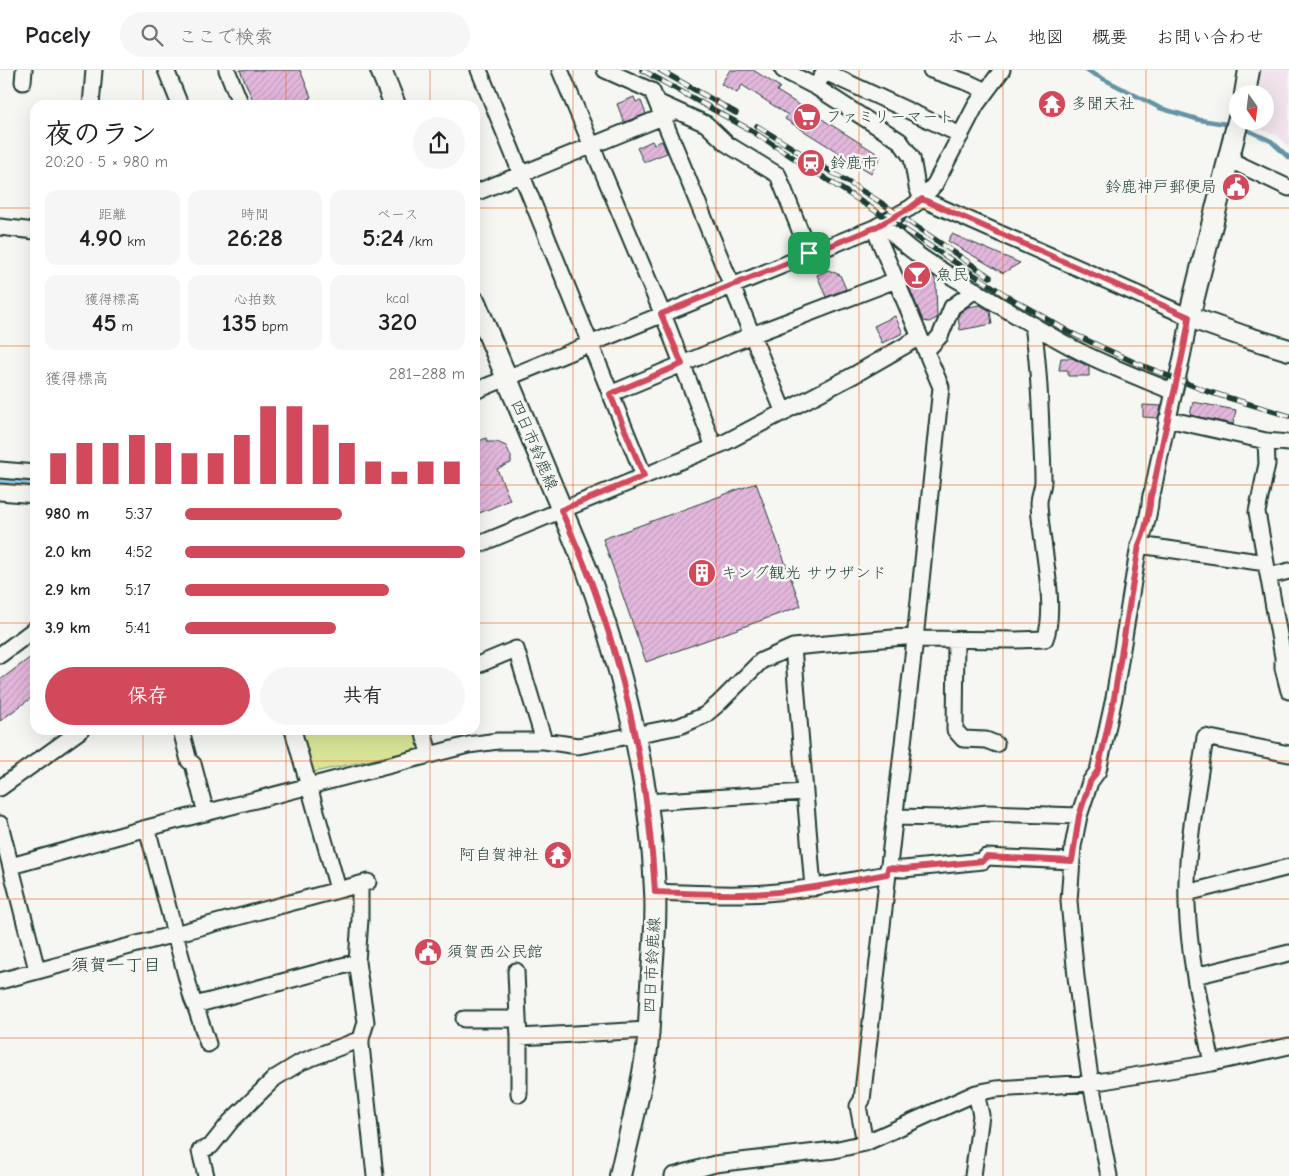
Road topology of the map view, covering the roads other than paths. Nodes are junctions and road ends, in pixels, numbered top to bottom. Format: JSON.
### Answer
{"nodes":[{"id":1,"x":94,"y":70,"type":"edge"},
{"id":2,"x":166,"y":70,"type":"edge"},
{"id":3,"x":227,"y":70,"type":"edge"},
{"id":4,"x":381,"y":70,"type":"edge"},
{"id":5,"x":479,"y":70,"type":"edge"},
{"id":6,"x":560,"y":70,"type":"edge"},
{"id":7,"x":604,"y":70,"type":"edge"},
{"id":8,"x":784,"y":70,"type":"edge"},
{"id":9,"x":931,"y":70,"type":"edge"},
{"id":10,"x":1002,"y":70,"type":"edge"},
{"id":11,"x":1249,"y":70,"type":"edge"},
{"id":12,"x":825,"y":71,"type":"edge"},
{"id":13,"x":1246,"y":85,"type":"edge"},
{"id":14,"x":816,"y":87,"type":"junction"},
{"id":15,"x":986,"y":91,"type":"junction"},
{"id":16,"x":91,"y":100,"type":"edge"},
{"id":17,"x":178,"y":100,"type":"edge"},
{"id":18,"x":239,"y":100,"type":"edge"},
{"id":19,"x":393,"y":100,"type":"edge"},
{"id":20,"x":666,"y":110,"type":"junction"},
{"id":21,"x":1235,"y":130,"type":"edge"},
{"id":22,"x":961,"y":135,"type":"junction"},
{"id":23,"x":592,"y":144,"type":"junction"},
{"id":24,"x":1229,"y":153,"type":"junction"},
{"id":25,"x":522,"y":175,"type":"junction"},
{"id":26,"x":1289,"y":188,"type":"edge"},
{"id":27,"x":480,"y":191,"type":"edge"},
{"id":28,"x":922,"y":199,"type":"junction"},
{"id":29,"x":878,"y":226,"type":"junction"},
{"id":30,"x":0,"y":227,"type":"edge"},
{"id":31,"x":30,"y":230,"type":"edge"},
{"id":32,"x":809,"y":253,"type":"junction"},
{"id":33,"x":896,"y":280,"type":"junction"},
{"id":34,"x":731,"y":285,"type":"junction"},
{"id":35,"x":975,"y":290,"type":"junction"},
{"id":36,"x":480,"y":314,"type":"edge"},
{"id":37,"x":661,"y":314,"type":"junction"},
{"id":38,"x":1189,"y":317,"type":"junction"},
{"id":39,"x":1033,"y":325,"type":"junction"},
{"id":40,"x":752,"y":335,"type":"junction"},
{"id":41,"x":920,"y":337,"type":"junction"},
{"id":42,"x":590,"y":343,"type":"junction"},
{"id":43,"x":1289,"y":350,"type":"edge"},
{"id":44,"x":926,"y":351,"type":"junction"},
{"id":45,"x":682,"y":364,"type":"junction"},
{"id":46,"x":506,"y":378,"type":"junction"},
{"id":47,"x":480,"y":388,"type":"edge"},
{"id":48,"x":1174,"y":392,"type":"junction"},
{"id":49,"x":610,"y":394,"type":"junction"},
{"id":50,"x":784,"y":413,"type":"junction"},
{"id":51,"x":1168,"y":419,"type":"junction"},
{"id":52,"x":1266,"y":441,"type":"junction"},
{"id":53,"x":1289,"y":443,"type":"edge"},
{"id":54,"x":714,"y":447,"type":"junction"},
{"id":55,"x":0,"y":470,"type":"edge"},
{"id":56,"x":30,"y":473,"type":"edge"},
{"id":57,"x":644,"y":476,"type":"junction"},
{"id":58,"x":0,"y":492,"type":"edge"},
{"id":59,"x":30,"y":495,"type":"edge"},
{"id":60,"x":561,"y":510,"type":"junction"},
{"id":61,"x":480,"y":544,"type":"edge"},
{"id":62,"x":1139,"y":545,"type":"junction"},
{"id":63,"x":1267,"y":570,"type":"junction"},
{"id":64,"x":1289,"y":571,"type":"edge"},
{"id":65,"x":30,"y":633,"type":"edge"},
{"id":66,"x":915,"y":638,"type":"junction"},
{"id":67,"x":956,"y":640,"type":"junction"},
{"id":68,"x":793,"y":646,"type":"junction"},
{"id":69,"x":0,"y":655,"type":"edge"},
{"id":70,"x":1286,"y":656,"type":"edge"},
{"id":71,"x":480,"y":664,"type":"edge"},
{"id":72,"x":1289,"y":691,"type":"edge"},
{"id":73,"x":75,"y":735,"type":"edge"},
{"id":74,"x":182,"y":735,"type":"edge"},
{"id":75,"x":294,"y":735,"type":"edge"},
{"id":76,"x":424,"y":735,"type":"edge"},
{"id":77,"x":635,"y":735,"type":"junction"},
{"id":78,"x":544,"y":741,"type":"junction"},
{"id":79,"x":996,"y":744,"type":"dead end"},
{"id":80,"x":429,"y":754,"type":"junction"},
{"id":81,"x":1289,"y":754,"type":"edge"},
{"id":82,"x":309,"y":785,"type":"junction"},
{"id":83,"x":0,"y":788,"type":"edge"},
{"id":84,"x":805,"y":792,"type":"junction"},
{"id":85,"x":647,"y":802,"type":"junction"},
{"id":86,"x":206,"y":813,"type":"junction"},
{"id":87,"x":1079,"y":816,"type":"junction"},
{"id":88,"x":894,"y":817,"type":"junction"},
{"id":89,"x":0,"y":824,"type":"edge"},
{"id":90,"x":147,"y":828,"type":"junction"},
{"id":91,"x":1072,"y":861,"type":"junction"},
{"id":92,"x":11,"y":866,"type":"junction"},
{"id":93,"x":1289,"y":867,"type":"edge"},
{"id":94,"x":887,"y":871,"type":"junction"},
{"id":95,"x":812,"y":888,"type":"junction"},
{"id":96,"x":338,"y":889,"type":"junction"},
{"id":97,"x":655,"y":892,"type":"junction"},
{"id":98,"x":1187,"y":893,"type":"junction"},
{"id":99,"x":176,"y":935,"type":"junction"},
{"id":100,"x":1289,"y":953,"type":"edge"},
{"id":101,"x":356,"y":962,"type":"junction"},
{"id":102,"x":37,"y":970,"type":"junction"},
{"id":103,"x":516,"y":971,"type":"dead end"},
{"id":104,"x":1195,"y":976,"type":"junction"},
{"id":105,"x":0,"y":981,"type":"edge"},
{"id":106,"x":195,"y":1005,"type":"junction"},
{"id":107,"x":464,"y":1018,"type":"dead end"},
{"id":108,"x":518,"y":1019,"type":"junction"},
{"id":109,"x":648,"y":1030,"type":"junction"},
{"id":110,"x":519,"y":1037,"type":"junction"},
{"id":111,"x":361,"y":1039,"type":"junction"},
{"id":112,"x":208,"y":1044,"type":"dead end"},
{"id":113,"x":1289,"y":1046,"type":"edge"},
{"id":114,"x":1212,"y":1063,"type":"junction"},
{"id":115,"x":1091,"y":1083,"type":"junction"},
{"id":116,"x":976,"y":1093,"type":"junction"},
{"id":117,"x":519,"y":1094,"type":"dead end"},
{"id":118,"x":864,"y":1143,"type":"junction"},
{"id":119,"x":206,"y":1176,"type":"edge"},
{"id":120,"x":375,"y":1176,"type":"edge"},
{"id":121,"x":620,"y":1176,"type":"edge"},
{"id":122,"x":672,"y":1176,"type":"edge"},
{"id":123,"x":974,"y":1176,"type":"edge"},
{"id":124,"x":1109,"y":1176,"type":"edge"}],
"edges":[{"from":1,"to":16,"type":"street"},
{"from":2,"to":17,"type":"street"},
{"from":3,"to":18,"type":"street"},
{"from":4,"to":19,"type":"main road"},
{"from":5,"to":25,"type":"street"},
{"from":6,"to":23,"type":"street"},
{"from":7,"to":20,"type":"street"},
{"from":8,"to":14,"type":"street"},
{"from":9,"to":15,"type":"street"},
{"from":10,"to":15,"type":"street"},
{"from":11,"to":13,"type":"main road"},
{"from":12,"to":14,"type":"street"},
{"from":12,"to":22,"type":"street"},
{"from":14,"to":28,"type":"street"},
{"from":15,"to":22,"type":"street"},
{"from":20,"to":23,"type":"street"},
{"from":20,"to":32,"type":"street"},
{"from":20,"to":34,"type":"street"},
{"from":21,"to":24,"type":"main road"},
{"from":22,"to":28,"type":"street"},
{"from":23,"to":25,"type":"street"},
{"from":23,"to":37,"type":"street"},
{"from":24,"to":26,"type":"street"},
{"from":24,"to":38,"type":"main road"},
{"from":25,"to":27,"type":"street"},
{"from":25,"to":42,"type":"street"},
{"from":28,"to":29,"type":"street"},
{"from":28,"to":38,"type":"street"},
{"from":29,"to":32,"type":"street"},
{"from":29,"to":33,"type":"street"},
{"from":29,"to":35,"type":"street"},
{"from":30,"to":31,"type":"street"},
{"from":32,"to":34,"type":"street"},
{"from":33,"to":40,"type":"street"},
{"from":33,"to":41,"type":"street"},
{"from":34,"to":37,"type":"street"},
{"from":34,"to":40,"type":"street"},
{"from":35,"to":39,"type":"street"},
{"from":35,"to":44,"type":"street"},
{"from":36,"to":46,"type":"main road","name":"四日市鈴鹿線"},
{"from":37,"to":42,"type":"street"},
{"from":37,"to":45,"type":"street"},
{"from":38,"to":43,"type":"main road"},
{"from":38,"to":48,"type":"street"},
{"from":39,"to":48,"type":"street"},
{"from":39,"to":67,"type":"street"},
{"from":40,"to":45,"type":"street"},
{"from":40,"to":50,"type":"street"},
{"from":41,"to":44,"type":"street"},
{"from":41,"to":50,"type":"street"},
{"from":42,"to":46,"type":"street"},
{"from":42,"to":49,"type":"street"},
{"from":44,"to":66,"type":"street"},
{"from":45,"to":49,"type":"street"},
{"from":45,"to":54,"type":"street"},
{"from":46,"to":47,"type":"street"},
{"from":46,"to":60,"type":"main road","name":"四日市鈴鹿線"},
{"from":48,"to":51,"type":"street"},
{"from":49,"to":57,"type":"street"},
{"from":50,"to":54,"type":"street"},
{"from":51,"to":52,"type":"street"},
{"from":51,"to":62,"type":"street"},
{"from":52,"to":53,"type":"street"},
{"from":52,"to":63,"type":"street"},
{"from":54,"to":57,"type":"street"},
{"from":55,"to":56,"type":"street"},
{"from":57,"to":60,"type":"street"},
{"from":58,"to":59,"type":"street"},
{"from":60,"to":61,"type":"street"},
{"from":60,"to":77,"type":"main road","name":"四日市鈴鹿線"},
{"from":62,"to":63,"type":"street"},
{"from":62,"to":87,"type":"street"},
{"from":63,"to":64,"type":"street"},
{"from":63,"to":70,"type":"street"},
{"from":65,"to":69,"type":"street"},
{"from":66,"to":67,"type":"street"},
{"from":66,"to":68,"type":"street"},
{"from":66,"to":88,"type":"street"},
{"from":67,"to":79,"type":"street"},
{"from":68,"to":77,"type":"street"},
{"from":68,"to":84,"type":"street"},
{"from":70,"to":72,"type":"street"},
{"from":71,"to":78,"type":"street"},
{"from":73,"to":83,"type":"street"},
{"from":74,"to":86,"type":"street"},
{"from":75,"to":82,"type":"street"},
{"from":76,"to":80,"type":"street"},
{"from":77,"to":78,"type":"street"},
{"from":77,"to":85,"type":"main road","name":"四日市鈴鹿線"},
{"from":78,"to":80,"type":"street"},
{"from":80,"to":82,"type":"street"},
{"from":81,"to":98,"type":"street"},
{"from":82,"to":86,"type":"street"},
{"from":82,"to":96,"type":"street"},
{"from":84,"to":85,"type":"street"},
{"from":84,"to":95,"type":"street"},
{"from":85,"to":97,"type":"main road","name":"四日市鈴鹿線"},
{"from":86,"to":90,"type":"street"},
{"from":87,"to":88,"type":"street"},
{"from":87,"to":91,"type":"street"},
{"from":88,"to":94,"type":"street"},
{"from":89,"to":92,"type":"street"},
{"from":90,"to":92,"type":"street"},
{"from":90,"to":99,"type":"street"},
{"from":91,"to":94,"type":"street"},
{"from":91,"to":115,"type":"street"},
{"from":92,"to":102,"type":"street"},
{"from":93,"to":98,"type":"street"},
{"from":94,"to":95,"type":"street"},
{"from":94,"to":118,"type":"street"},
{"from":95,"to":97,"type":"street"},
{"from":96,"to":99,"type":"street"},
{"from":96,"to":101,"type":"street"},
{"from":97,"to":109,"type":"main road","name":"四日市鈴鹿線"},
{"from":98,"to":104,"type":"street"},
{"from":99,"to":102,"type":"street"},
{"from":99,"to":106,"type":"street"},
{"from":100,"to":104,"type":"street"},
{"from":101,"to":106,"type":"street"},
{"from":101,"to":111,"type":"street"},
{"from":102,"to":105,"type":"street"},
{"from":103,"to":108,"type":"street"},
{"from":104,"to":114,"type":"street"},
{"from":106,"to":112,"type":"street"},
{"from":107,"to":108,"type":"street"},
{"from":108,"to":110,"type":"street"},
{"from":109,"to":110,"type":"street"},
{"from":109,"to":121,"type":"main road","name":"四日市鈴鹿線"},
{"from":110,"to":117,"type":"street"},
{"from":111,"to":119,"type":"street"},
{"from":111,"to":120,"type":"street"},
{"from":113,"to":114,"type":"street"},
{"from":114,"to":115,"type":"street"},
{"from":115,"to":116,"type":"street"},
{"from":115,"to":124,"type":"street"},
{"from":116,"to":118,"type":"street"},
{"from":116,"to":123,"type":"street"},
{"from":118,"to":122,"type":"street"}]}
